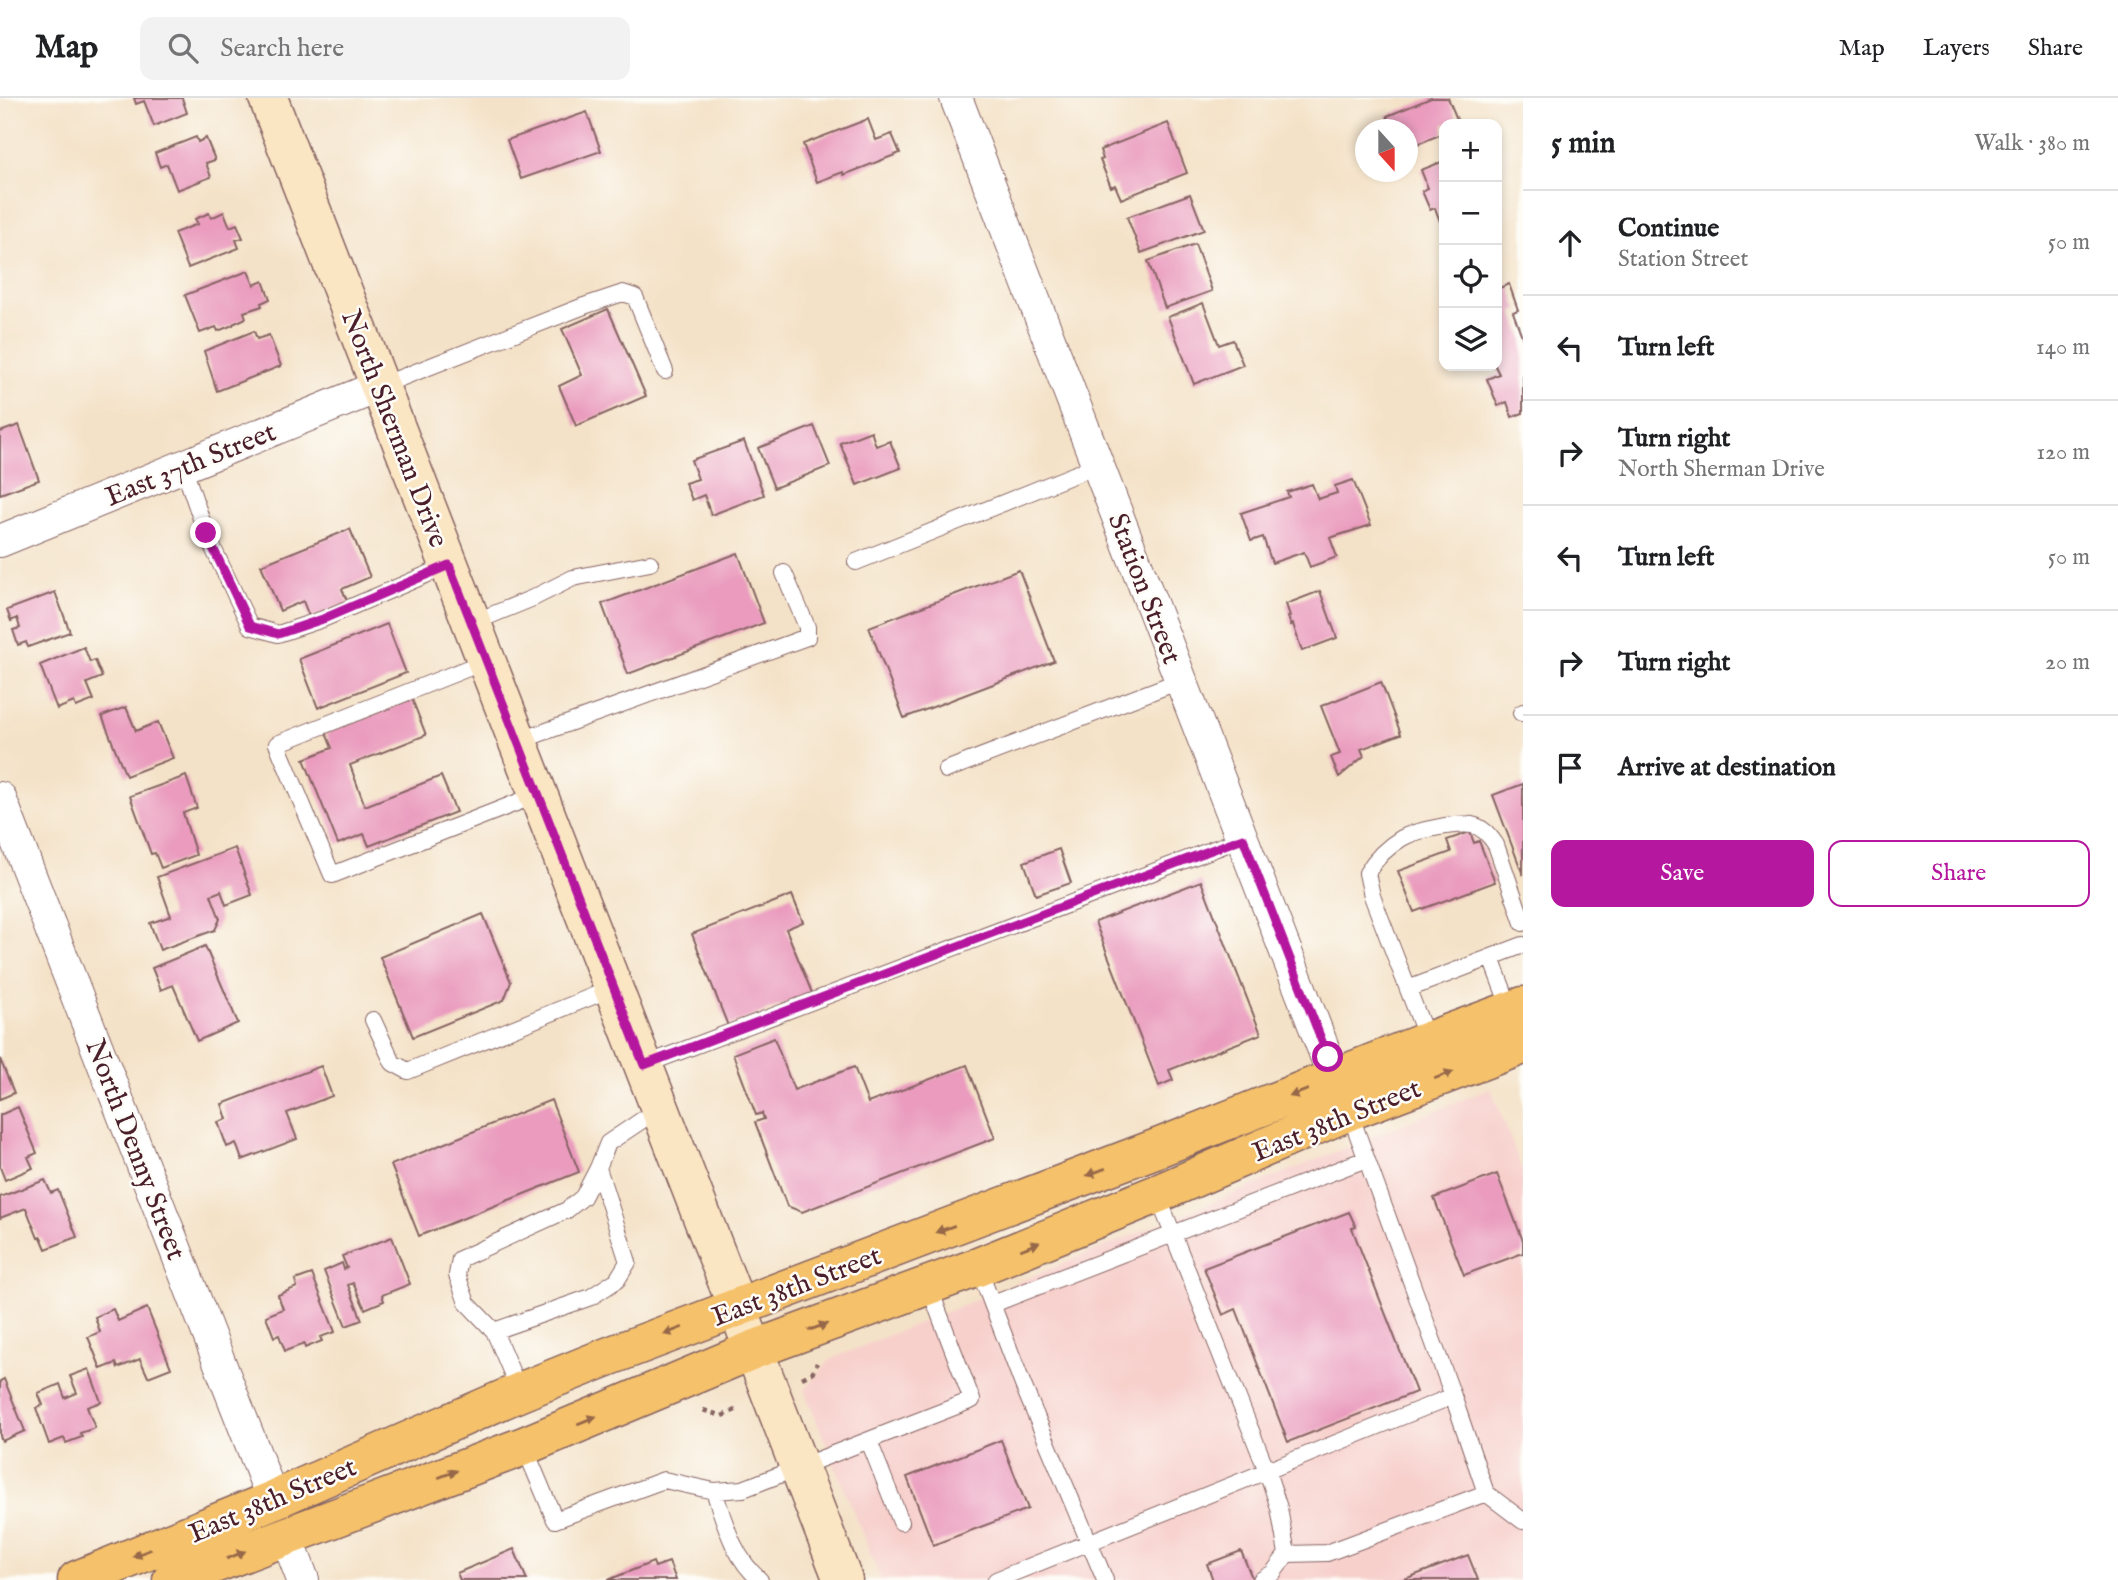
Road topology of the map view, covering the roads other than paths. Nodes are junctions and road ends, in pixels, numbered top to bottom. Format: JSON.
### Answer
{"nodes":[{"id":1,"x":268,"y":98,"type":"edge"},
{"id":2,"x":956,"y":98,"type":"edge"},
{"id":3,"x":666,"y":370,"type":"dead end"},
{"id":4,"x":380,"y":386,"type":"junction"},
{"id":5,"x":1098,"y":465,"type":"junction"},
{"id":6,"x":183,"y":466,"type":"junction"},
{"id":7,"x":0,"y":541,"type":"edge"},
{"id":8,"x":856,"y":562,"type":"dead end"},
{"id":9,"x":650,"y":563,"type":"dead end"},
{"id":10,"x":449,"y":565,"type":"junction"},
{"id":11,"x":784,"y":573,"type":"dead end"},
{"id":12,"x":472,"y":623,"type":"junction"},
{"id":13,"x":487,"y":661,"type":"junction"},
{"id":14,"x":1182,"y":680,"type":"junction"},
{"id":15,"x":519,"y":741,"type":"junction"},
{"id":16,"x":946,"y":770,"type":"dead end"},
{"id":17,"x":539,"y":794,"type":"junction"},
{"id":18,"x":0,"y":798,"type":"edge"},
{"id":19,"x":1243,"y":838,"type":"junction"},
{"id":20,"x":1523,"y":923,"type":"edge"},
{"id":21,"x":1523,"y":944,"type":"edge"},
{"id":22,"x":1490,"y":958,"type":"junction"},
{"id":23,"x":613,"y":988,"type":"junction"},
{"id":24,"x":1408,"y":989,"type":"junction"},
{"id":25,"x":373,"y":1020,"type":"dead end"},
{"id":26,"x":1519,"y":1021,"type":"edge"},
{"id":27,"x":1428,"y":1041,"type":"junction"},
{"id":28,"x":644,"y":1065,"type":"junction"},
{"id":29,"x":1342,"y":1095,"type":"junction"},
{"id":30,"x":660,"y":1108,"type":"junction"},
{"id":31,"x":1366,"y":1158,"type":"junction"},
{"id":32,"x":598,"y":1167,"type":"junction"},
{"id":33,"x":1157,"y":1194,"type":"junction"},
{"id":34,"x":1173,"y":1234,"type":"junction"},
{"id":35,"x":978,"y":1268,"type":"junction"},
{"id":36,"x":929,"y":1287,"type":"junction"},
{"id":37,"x":993,"y":1304,"type":"junction"},
{"id":38,"x":736,"y":1307,"type":"junction"},
{"id":39,"x":494,"y":1331,"type":"junction"},
{"id":40,"x":753,"y":1350,"type":"junction"},
{"id":41,"x":520,"y":1392,"type":"junction"},
{"id":42,"x":1453,"y":1396,"type":"junction"},
{"id":43,"x":869,"y":1441,"type":"junction"},
{"id":44,"x":524,"y":1446,"type":"junction"},
{"id":45,"x":799,"y":1468,"type":"junction"},
{"id":46,"x":1267,"y":1471,"type":"junction"},
{"id":47,"x":714,"y":1490,"type":"junction"},
{"id":48,"x":1486,"y":1493,"type":"junction"},
{"id":49,"x":274,"y":1500,"type":"junction"},
{"id":50,"x":1523,"y":1521,"type":"edge"},
{"id":51,"x":901,"y":1522,"type":"dead end"},
{"id":52,"x":286,"y":1535,"type":"junction"},
{"id":53,"x":1090,"y":1542,"type":"junction"},
{"id":54,"x":1287,"y":1554,"type":"junction"},
{"id":55,"x":77,"y":1580,"type":"edge"},
{"id":56,"x":172,"y":1580,"type":"edge"},
{"id":57,"x":303,"y":1580,"type":"edge"},
{"id":58,"x":760,"y":1580,"type":"edge"},
{"id":59,"x":842,"y":1580,"type":"edge"},
{"id":60,"x":996,"y":1580,"type":"edge"},
{"id":61,"x":1105,"y":1580,"type":"edge"},
{"id":62,"x":1261,"y":1580,"type":"edge"}],
"edges":[{"from":1,"to":4,"type":"main road","name":"North Sherman Drive"},
{"from":2,"to":5,"type":"street","name":"Station Street"},
{"from":3,"to":4,"type":"lane"},
{"from":4,"to":6,"type":"street","name":"East 37th Street"},
{"from":4,"to":10,"type":"main road","name":"North Sherman Drive"},
{"from":5,"to":8,"type":"lane"},
{"from":5,"to":14,"type":"street","name":"Station Street"},
{"from":6,"to":7,"type":"street","name":"East 37th Street"},
{"from":6,"to":10,"type":"lane"},
{"from":9,"to":12,"type":"lane"},
{"from":10,"to":12,"type":"main road","name":"North Sherman Drive"},
{"from":11,"to":15,"type":"lane"},
{"from":12,"to":13,"type":"main road","name":"North Sherman Drive"},
{"from":13,"to":15,"type":"main road","name":"North Sherman Drive"},
{"from":13,"to":17,"type":"lane"},
{"from":14,"to":16,"type":"lane"},
{"from":14,"to":19,"type":"street","name":"Station Street"},
{"from":15,"to":17,"type":"main road","name":"North Sherman Drive"},
{"from":17,"to":23,"type":"main road","name":"North Sherman Drive"},
{"from":18,"to":49,"type":"street","name":"North Denny Street"},
{"from":19,"to":28,"type":"lane"},
{"from":19,"to":29,"type":"street","name":"Station Street"},
{"from":20,"to":24,"type":"lane"},
{"from":21,"to":22,"type":"lane"},
{"from":22,"to":24,"type":"lane"},
{"from":22,"to":26,"type":"lane"},
{"from":23,"to":25,"type":"lane"},
{"from":23,"to":28,"type":"main road","name":"North Sherman Drive"},
{"from":24,"to":27,"type":"lane"},
{"from":26,"to":27,"type":"main road","name":"East 38th Street"},
{"from":29,"to":26,"type":"main road","name":"East 38th Street","one_way":true},
{"from":27,"to":29,"type":"main road","name":"East 38th Street"},
{"from":28,"to":30,"type":"main road","name":"North Sherman Drive"},
{"from":29,"to":31,"type":"lane"},
{"from":29,"to":33,"type":"main road","name":"East 38th Street"},
{"from":29,"to":38,"type":"main road","name":"East 38th Street","one_way":true},
{"from":30,"to":32,"type":"lane"},
{"from":30,"to":38,"type":"main road","name":"North Sherman Drive"},
{"from":31,"to":34,"type":"lane"},
{"from":31,"to":42,"type":"lane"},
{"from":32,"to":39,"type":"lane"},
{"from":32,"to":39,"type":"lane"},
{"from":33,"to":34,"type":"lane"},
{"from":35,"to":33,"type":"main road","name":"East 38th Street","one_way":true},
{"from":34,"to":37,"type":"lane"},
{"from":34,"to":46,"type":"lane"},
{"from":35,"to":36,"type":"main road","name":"East 38th Street"},
{"from":35,"to":37,"type":"lane"},
{"from":40,"to":36,"type":"main road","name":"East 38th Street","one_way":true},
{"from":36,"to":43,"type":"lane"},
{"from":37,"to":53,"type":"lane"},
{"from":38,"to":40,"type":"main road","name":"North Sherman Drive"},
{"from":38,"to":41,"type":"main road","name":"East 38th Street","one_way":true},
{"from":39,"to":41,"type":"lane"},
{"from":44,"to":40,"type":"main road","name":"East 38th Street","one_way":true},
{"from":40,"to":45,"type":"main road","name":"North Sherman Drive"},
{"from":41,"to":49,"type":"main road","name":"East 38th Street"},
{"from":42,"to":46,"type":"lane"},
{"from":42,"to":48,"type":"lane"},
{"from":43,"to":45,"type":"lane"},
{"from":43,"to":51,"type":"lane"},
{"from":44,"to":47,"type":"lane"},
{"from":52,"to":44,"type":"main road","name":"East 38th Street","one_way":true},
{"from":45,"to":47,"type":"lane"},
{"from":45,"to":59,"type":"main road","name":"North Sherman Drive"},
{"from":46,"to":53,"type":"lane"},
{"from":46,"to":54,"type":"lane"},
{"from":47,"to":58,"type":"lane"},
{"from":48,"to":50,"type":"lane"},
{"from":48,"to":54,"type":"lane"},
{"from":49,"to":55,"type":"main road","name":"East 38th Street","one_way":true},
{"from":56,"to":52,"type":"main road","name":"East 38th Street","one_way":true},
{"from":52,"to":57,"type":"street"},
{"from":53,"to":60,"type":"lane"},
{"from":53,"to":61,"type":"lane"},
{"from":54,"to":62,"type":"lane"}]}
